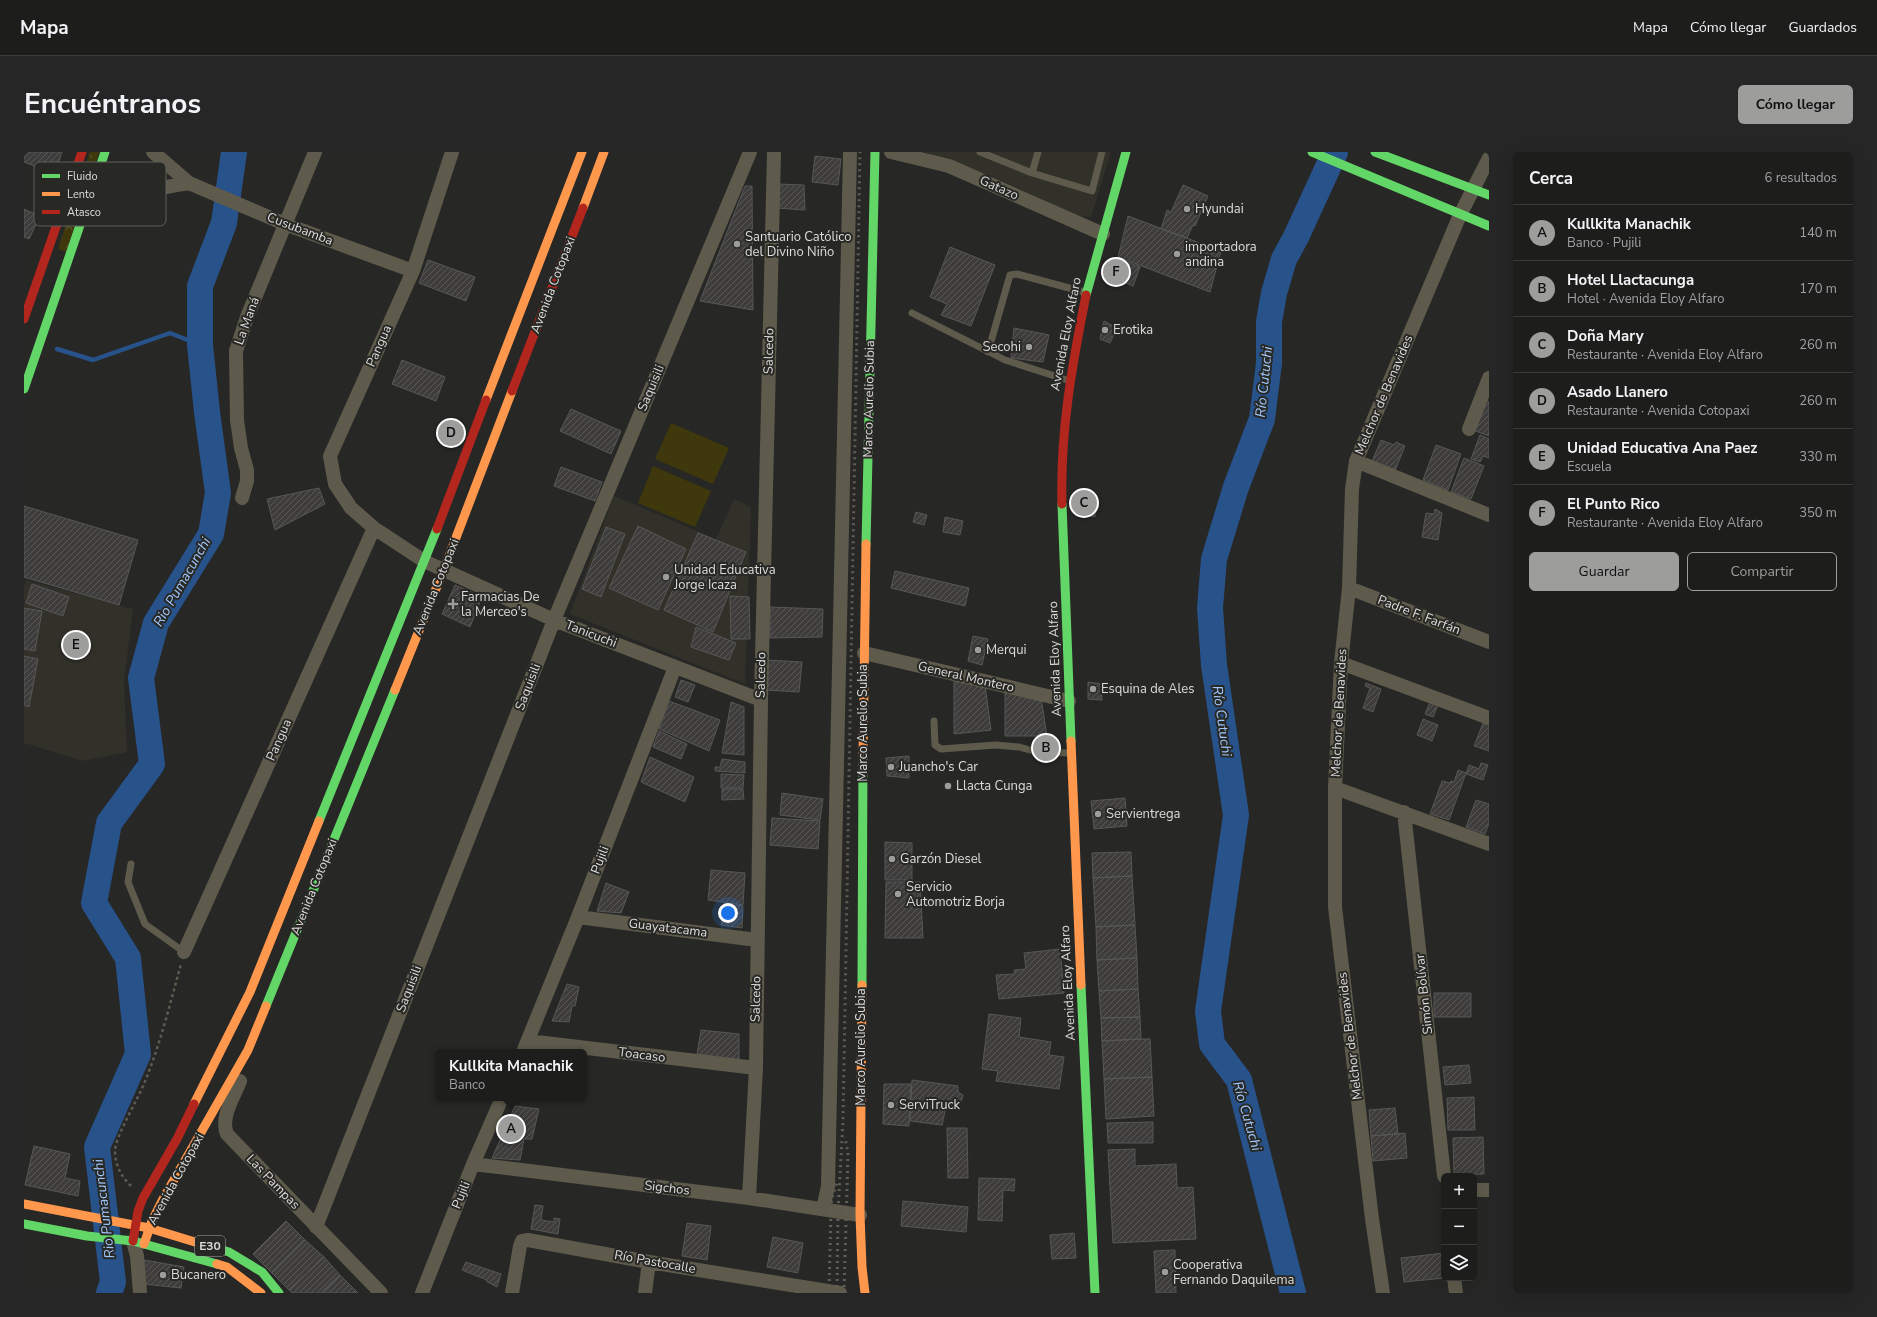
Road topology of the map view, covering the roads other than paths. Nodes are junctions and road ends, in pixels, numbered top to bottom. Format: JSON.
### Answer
{"nodes":[{"id":1,"x":82,"y":152,"type":"edge"},
{"id":2,"x":105,"y":152,"type":"edge"},
{"id":3,"x":153,"y":152,"type":"edge"},
{"id":4,"x":314,"y":152,"type":"edge"},
{"id":5,"x":452,"y":152,"type":"edge"},
{"id":6,"x":582,"y":152,"type":"edge"},
{"id":7,"x":604,"y":152,"type":"edge"},
{"id":8,"x":750,"y":152,"type":"edge"},
{"id":9,"x":774,"y":152,"type":"edge"},
{"id":10,"x":850,"y":152,"type":"edge"},
{"id":11,"x":875,"y":152,"type":"edge"},
{"id":12,"x":891,"y":152,"type":"edge"},
{"id":13,"x":980,"y":152,"type":"edge"},
{"id":14,"x":1038,"y":152,"type":"edge"},
{"id":15,"x":1102,"y":152,"type":"edge"},
{"id":16,"x":1312,"y":152,"type":"edge"},
{"id":17,"x":1375,"y":152,"type":"edge"},
{"id":18,"x":1127,"y":153,"type":"edge"},
{"id":19,"x":1489,"y":158,"type":"edge"},
{"id":20,"x":79,"y":162,"type":"edge"},
{"id":21,"x":102,"y":162,"type":"edge"},
{"id":22,"x":165,"y":162,"type":"edge"},
{"id":23,"x":166,"y":163,"type":"edge"},
{"id":24,"x":1032,"y":173,"type":"junction"},
{"id":25,"x":166,"y":186,"type":"edge"},
{"id":26,"x":194,"y":186,"type":"junction"},
{"id":27,"x":1467,"y":187,"type":"junction"},
{"id":28,"x":1489,"y":195,"type":"edge"},
{"id":29,"x":1456,"y":213,"type":"junction"},
{"id":30,"x":279,"y":221,"type":"junction"},
{"id":31,"x":61,"y":226,"type":"edge"},
{"id":32,"x":78,"y":226,"type":"edge"},
{"id":33,"x":1489,"y":226,"type":"edge"},
{"id":34,"x":1103,"y":234,"type":"junction"},
{"id":35,"x":413,"y":271,"type":"junction"},
{"id":36,"x":1086,"y":293,"type":"junction"},
{"id":37,"x":912,"y":313,"type":"dead end"},
{"id":38,"x":32,"y":325,"type":"edge"},
{"id":39,"x":521,"y":340,"type":"junction"},
{"id":40,"x":988,"y":352,"type":"junction"},
{"id":41,"x":1069,"y":380,"type":"junction"},
{"id":42,"x":1488,"y":384,"type":"edge"},
{"id":43,"x":24,"y":389,"type":"edge"},
{"id":44,"x":1469,"y":429,"type":"dead end"},
{"id":45,"x":1356,"y":461,"type":"junction"},
{"id":46,"x":242,"y":498,"type":"dead end"},
{"id":47,"x":1489,"y":515,"type":"edge"},
{"id":48,"x":374,"y":528,"type":"junction"},
{"id":49,"x":424,"y":561,"type":"junction"},
{"id":50,"x":444,"y":569,"type":"junction"},
{"id":51,"x":1349,"y":588,"type":"junction"},
{"id":52,"x":554,"y":620,"type":"junction"},
{"id":53,"x":1489,"y":642,"type":"edge"},
{"id":54,"x":864,"y":653,"type":"junction"},
{"id":55,"x":1341,"y":663,"type":"junction"},
{"id":56,"x":676,"y":667,"type":"junction"},
{"id":57,"x":761,"y":700,"type":"junction"},
{"id":58,"x":1069,"y":701,"type":"junction"},
{"id":59,"x":1489,"y":718,"type":"edge"},
{"id":60,"x":934,"y":721,"type":"dead end"},
{"id":61,"x":1071,"y":753,"type":"junction"},
{"id":62,"x":1335,"y":788,"type":"junction"},
{"id":63,"x":1404,"y":812,"type":"junction"},
{"id":64,"x":1489,"y":844,"type":"edge"},
{"id":65,"x":131,"y":864,"type":"dead end"},
{"id":66,"x":578,"y":916,"type":"junction"},
{"id":67,"x":757,"y":940,"type":"junction"},
{"id":68,"x":184,"y":952,"type":"joint"},
{"id":69,"x":525,"y":1047,"type":"edge"},
{"id":70,"x":547,"y":1049,"type":"edge"},
{"id":71,"x":248,"y":1050,"type":"junction"},
{"id":72,"x":587,"y":1053,"type":"edge"},
{"id":73,"x":756,"y":1068,"type":"junction"},
{"id":74,"x":501,"y":1101,"type":"edge"},
{"id":75,"x":473,"y":1164,"type":"junction"},
{"id":76,"x":1444,"y":1173,"type":"edge"},
{"id":77,"x":1477,"y":1190,"type":"edge"},
{"id":78,"x":1489,"y":1190,"type":"edge"},
{"id":79,"x":749,"y":1198,"type":"junction"},
{"id":80,"x":24,"y":1204,"type":"edge"},
{"id":81,"x":823,"y":1209,"type":"junction"},
{"id":82,"x":860,"y":1215,"type":"junction"},
{"id":83,"x":24,"y":1224,"type":"edge"},
{"id":84,"x":131,"y":1225,"type":"junction"},
{"id":85,"x":316,"y":1226,"type":"junction"},
{"id":86,"x":148,"y":1228,"type":"junction"},
{"id":87,"x":134,"y":1245,"type":"junction"},
{"id":88,"x":649,"y":1262,"type":"junction"},
{"id":89,"x":1454,"y":1281,"type":"edge"},
{"id":90,"x":805,"y":1290,"type":"edge"},
{"id":91,"x":140,"y":1293,"type":"edge"},
{"id":92,"x":261,"y":1293,"type":"edge"},
{"id":93,"x":279,"y":1293,"type":"edge"},
{"id":94,"x":381,"y":1293,"type":"edge"},
{"id":95,"x":422,"y":1293,"type":"edge"},
{"id":96,"x":512,"y":1293,"type":"edge"},
{"id":97,"x":645,"y":1293,"type":"edge"},
{"id":98,"x":840,"y":1293,"type":"edge"},
{"id":99,"x":865,"y":1293,"type":"edge"},
{"id":100,"x":1095,"y":1293,"type":"edge"},
{"id":101,"x":1383,"y":1293,"type":"edge"},
{"id":102,"x":1456,"y":1293,"type":"edge"}],
"edges":[{"from":1,"to":20,"type":"main road"},
{"from":2,"to":21,"type":"main road"},
{"from":3,"to":22,"type":"street","name":"Cusubamba"},
{"from":4,"to":30,"type":"street","name":"La Maná"},
{"from":5,"to":35,"type":"street","name":"Pangua"},
{"from":6,"to":39,"type":"main road","name":"Avenida Cotopaxi"},
{"from":7,"to":39,"type":"main road","name":"Avenida Cotopaxi"},
{"from":8,"to":52,"type":"street","name":"Saquisili"},
{"from":9,"to":57,"type":"street","name":"Salcedo"},
{"from":10,"to":81,"type":"street","name":"Marco Aurelio Subia"},
{"from":11,"to":54,"type":"main road","name":"Marco Aurelio Subia"},
{"from":12,"to":34,"type":"street","name":"Gatazo"},
{"from":13,"to":24,"type":"lane"},
{"from":14,"to":24,"type":"lane"},
{"from":15,"to":24,"type":"lane"},
{"from":16,"to":29,"type":"main road"},
{"from":17,"to":27,"type":"main road"},
{"from":18,"to":34,"type":"main road","name":"Avenida Eloy Alfaro"},
{"from":19,"to":27,"type":"street","name":"Melchor de Benavides"},
{"from":23,"to":26,"type":"street","name":"Cusubamba"},
{"from":25,"to":26,"type":"street","name":"Cusubamba"},
{"from":26,"to":30,"type":"street","name":"Cusubamba"},
{"from":27,"to":28,"type":"main road"},
{"from":27,"to":29,"type":"street","name":"Melchor de Benavides"},
{"from":29,"to":33,"type":"main road"},
{"from":29,"to":45,"type":"street","name":"Melchor de Benavides"},
{"from":30,"to":35,"type":"street","name":"Cusubamba"},
{"from":30,"to":46,"type":"street","name":"La Maná"},
{"from":31,"to":38,"type":"main road"},
{"from":32,"to":38,"type":"main road"},
{"from":34,"to":36,"type":"main road","name":"Avenida Eloy Alfaro"},
{"from":35,"to":48,"type":"street","name":"Pangua"},
{"from":36,"to":40,"type":"lane"},
{"from":36,"to":41,"type":"main road","name":"Avenida Eloy Alfaro"},
{"from":37,"to":40,"type":"lane"},
{"from":38,"to":43,"type":"main road"},
{"from":39,"to":49,"type":"main road","name":"Avenida Cotopaxi"},
{"from":39,"to":50,"type":"main road","name":"Avenida Cotopaxi"},
{"from":40,"to":41,"type":"lane"},
{"from":41,"to":58,"type":"main road","name":"Avenida Eloy Alfaro"},
{"from":42,"to":44,"type":"street"},
{"from":45,"to":47,"type":"street"},
{"from":45,"to":51,"type":"street","name":"Melchor de Benavides"},
{"from":48,"to":49,"type":"street","name":"Pangua"},
{"from":48,"to":68,"type":"street","name":"Pangua"},
{"from":49,"to":50,"type":"street","name":"Tanicuchi"},
{"from":49,"to":84,"type":"main road","name":"Avenida Cotopaxi"},
{"from":50,"to":52,"type":"street","name":"Tanicuchi"},
{"from":50,"to":71,"type":"main road","name":"Avenida Cotopaxi"},
{"from":51,"to":53,"type":"street","name":"Padre F. Farfán"},
{"from":51,"to":55,"type":"street","name":"Melchor de Benavides"},
{"from":52,"to":56,"type":"street","name":"Tanicuchi"},
{"from":52,"to":85,"type":"street","name":"Saquisili"},
{"from":54,"to":58,"type":"street","name":"General Montero"},
{"from":54,"to":82,"type":"main road","name":"Marco Aurelio Subia"},
{"from":55,"to":59,"type":"street"},
{"from":55,"to":62,"type":"street","name":"Melchor de Benavides"},
{"from":56,"to":57,"type":"street","name":"Tanicuchi"},
{"from":56,"to":66,"type":"street","name":"Pujili"},
{"from":57,"to":67,"type":"street","name":"Salcedo"},
{"from":58,"to":61,"type":"main road","name":"Avenida Eloy Alfaro"},
{"from":60,"to":61,"type":"lane"},
{"from":61,"to":100,"type":"main road","name":"Avenida Eloy Alfaro"},
{"from":62,"to":63,"type":"street"},
{"from":62,"to":101,"type":"street","name":"Melchor de Benavides"},
{"from":63,"to":64,"type":"street"},
{"from":63,"to":76,"type":"street","name":"Simón Bolívar"},
{"from":65,"to":68,"type":"lane"},
{"from":66,"to":67,"type":"street","name":"Guayatacama"},
{"from":66,"to":69,"type":"street","name":"Pujili"},
{"from":67,"to":73,"type":"street","name":"Salcedo"},
{"from":69,"to":70,"type":"street","name":"Toacaso"},
{"from":71,"to":85,"type":"street","name":"Las Pampas"},
{"from":71,"to":86,"type":"main road","name":"Avenida Cotopaxi"},
{"from":72,"to":73,"type":"street","name":"Toacaso"},
{"from":73,"to":79,"type":"street","name":"Salcedo"},
{"from":74,"to":75,"type":"street","name":"Pujili"},
{"from":75,"to":79,"type":"street","name":"Sigchos"},
{"from":75,"to":95,"type":"street","name":"Pujili"},
{"from":77,"to":78,"type":"street"},
{"from":79,"to":81,"type":"street","name":"Sigchos"},
{"from":80,"to":84,"type":"main road","number":"E30"},
{"from":81,"to":82,"type":"street","name":"Sigchos"},
{"from":82,"to":99,"type":"main road","name":"Marco Aurelio Subia"},
{"from":83,"to":87,"type":"main road","number":"E30"},
{"from":84,"to":86,"type":"main road","number":"E30"},
{"from":84,"to":87,"type":"main road","name":"Avenida Cotopaxi"},
{"from":85,"to":94,"type":"street","name":"Las Pampas"},
{"from":86,"to":87,"type":"main road","name":"Avenida Cotopaxi"},
{"from":86,"to":93,"type":"main road","number":"E30"},
{"from":87,"to":91,"type":"street"},
{"from":87,"to":92,"type":"main road","number":"E30"},
{"from":88,"to":90,"type":"street","name":"Río Pastocalle"},
{"from":88,"to":96,"type":"street","name":"Río Pastocalle"},
{"from":88,"to":97,"type":"street"},
{"from":89,"to":102,"type":"street"},
{"from":90,"to":98,"type":"street","name":"Río Pastocalle"}]}
